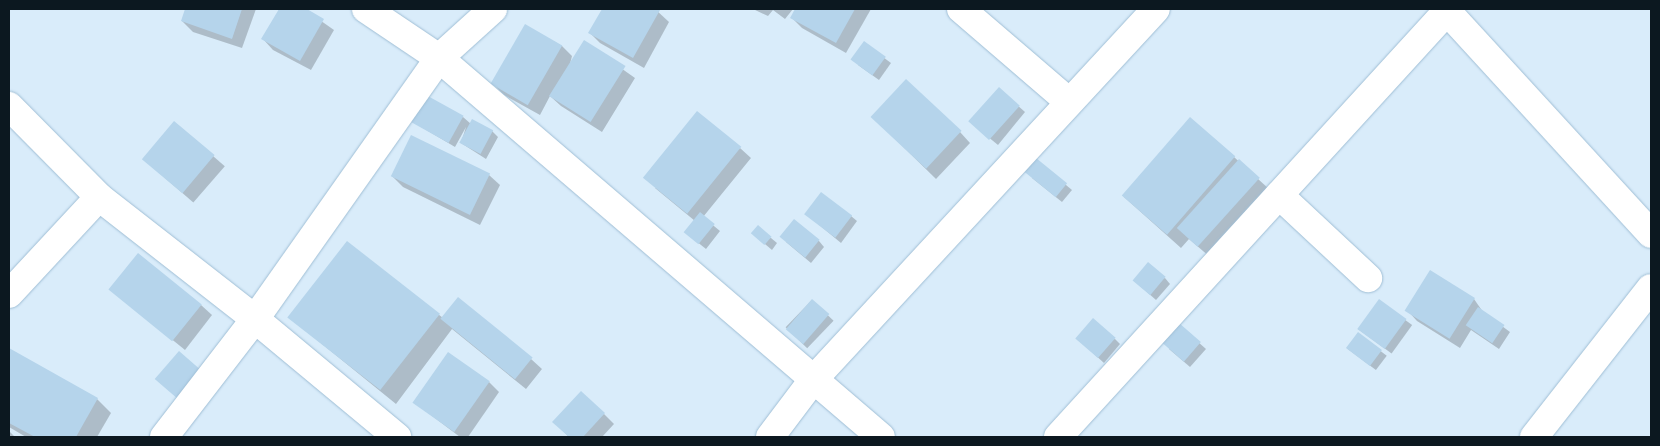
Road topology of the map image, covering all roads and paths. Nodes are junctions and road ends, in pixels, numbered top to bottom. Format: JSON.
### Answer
{"nodes":[{"id":1,"x":366,"y":9,"type":"edge"},
{"id":2,"x":492,"y":9,"type":"edge"},
{"id":3,"x":961,"y":9,"type":"edge"},
{"id":4,"x":1156,"y":9,"type":"edge"},
{"id":5,"x":1447,"y":9,"type":"edge"},
{"id":6,"x":438,"y":58,"type":"junction"},
{"id":7,"x":1068,"y":101,"type":"junction"},
{"id":8,"x":9,"y":106,"type":"edge"},
{"id":9,"x":1279,"y":195,"type":"junction"},
{"id":10,"x":99,"y":197,"type":"junction"},
{"id":11,"x":1651,"y":234,"type":"edge"},
{"id":12,"x":1368,"y":278,"type":"dead end"},
{"id":13,"x":1651,"y":288,"type":"edge"},
{"id":14,"x":9,"y":294,"type":"edge"},
{"id":15,"x":255,"y":318,"type":"junction"},
{"id":16,"x":814,"y":380,"type":"junction"},
{"id":17,"x":392,"y":435,"type":"edge"},
{"id":18,"x":164,"y":437,"type":"edge"},
{"id":19,"x":770,"y":437,"type":"edge"},
{"id":20,"x":881,"y":437,"type":"edge"},
{"id":21,"x":1058,"y":437,"type":"edge"},
{"id":22,"x":1534,"y":437,"type":"edge"}],
"edges":[{"from":1,"to":6,"type":"street"},
{"from":2,"to":6,"type":"street"},
{"from":3,"to":7,"type":"street"},
{"from":4,"to":7,"type":"street"},
{"from":5,"to":9,"type":"street"},
{"from":5,"to":11,"type":"street"},
{"from":6,"to":15,"type":"street"},
{"from":6,"to":16,"type":"street"},
{"from":7,"to":16,"type":"street"},
{"from":8,"to":10,"type":"street"},
{"from":9,"to":12,"type":"street"},
{"from":9,"to":21,"type":"street"},
{"from":10,"to":14,"type":"street"},
{"from":10,"to":15,"type":"street"},
{"from":13,"to":22,"type":"street"},
{"from":15,"to":17,"type":"street"},
{"from":15,"to":18,"type":"street"},
{"from":16,"to":19,"type":"street"},
{"from":16,"to":20,"type":"street"}]}
